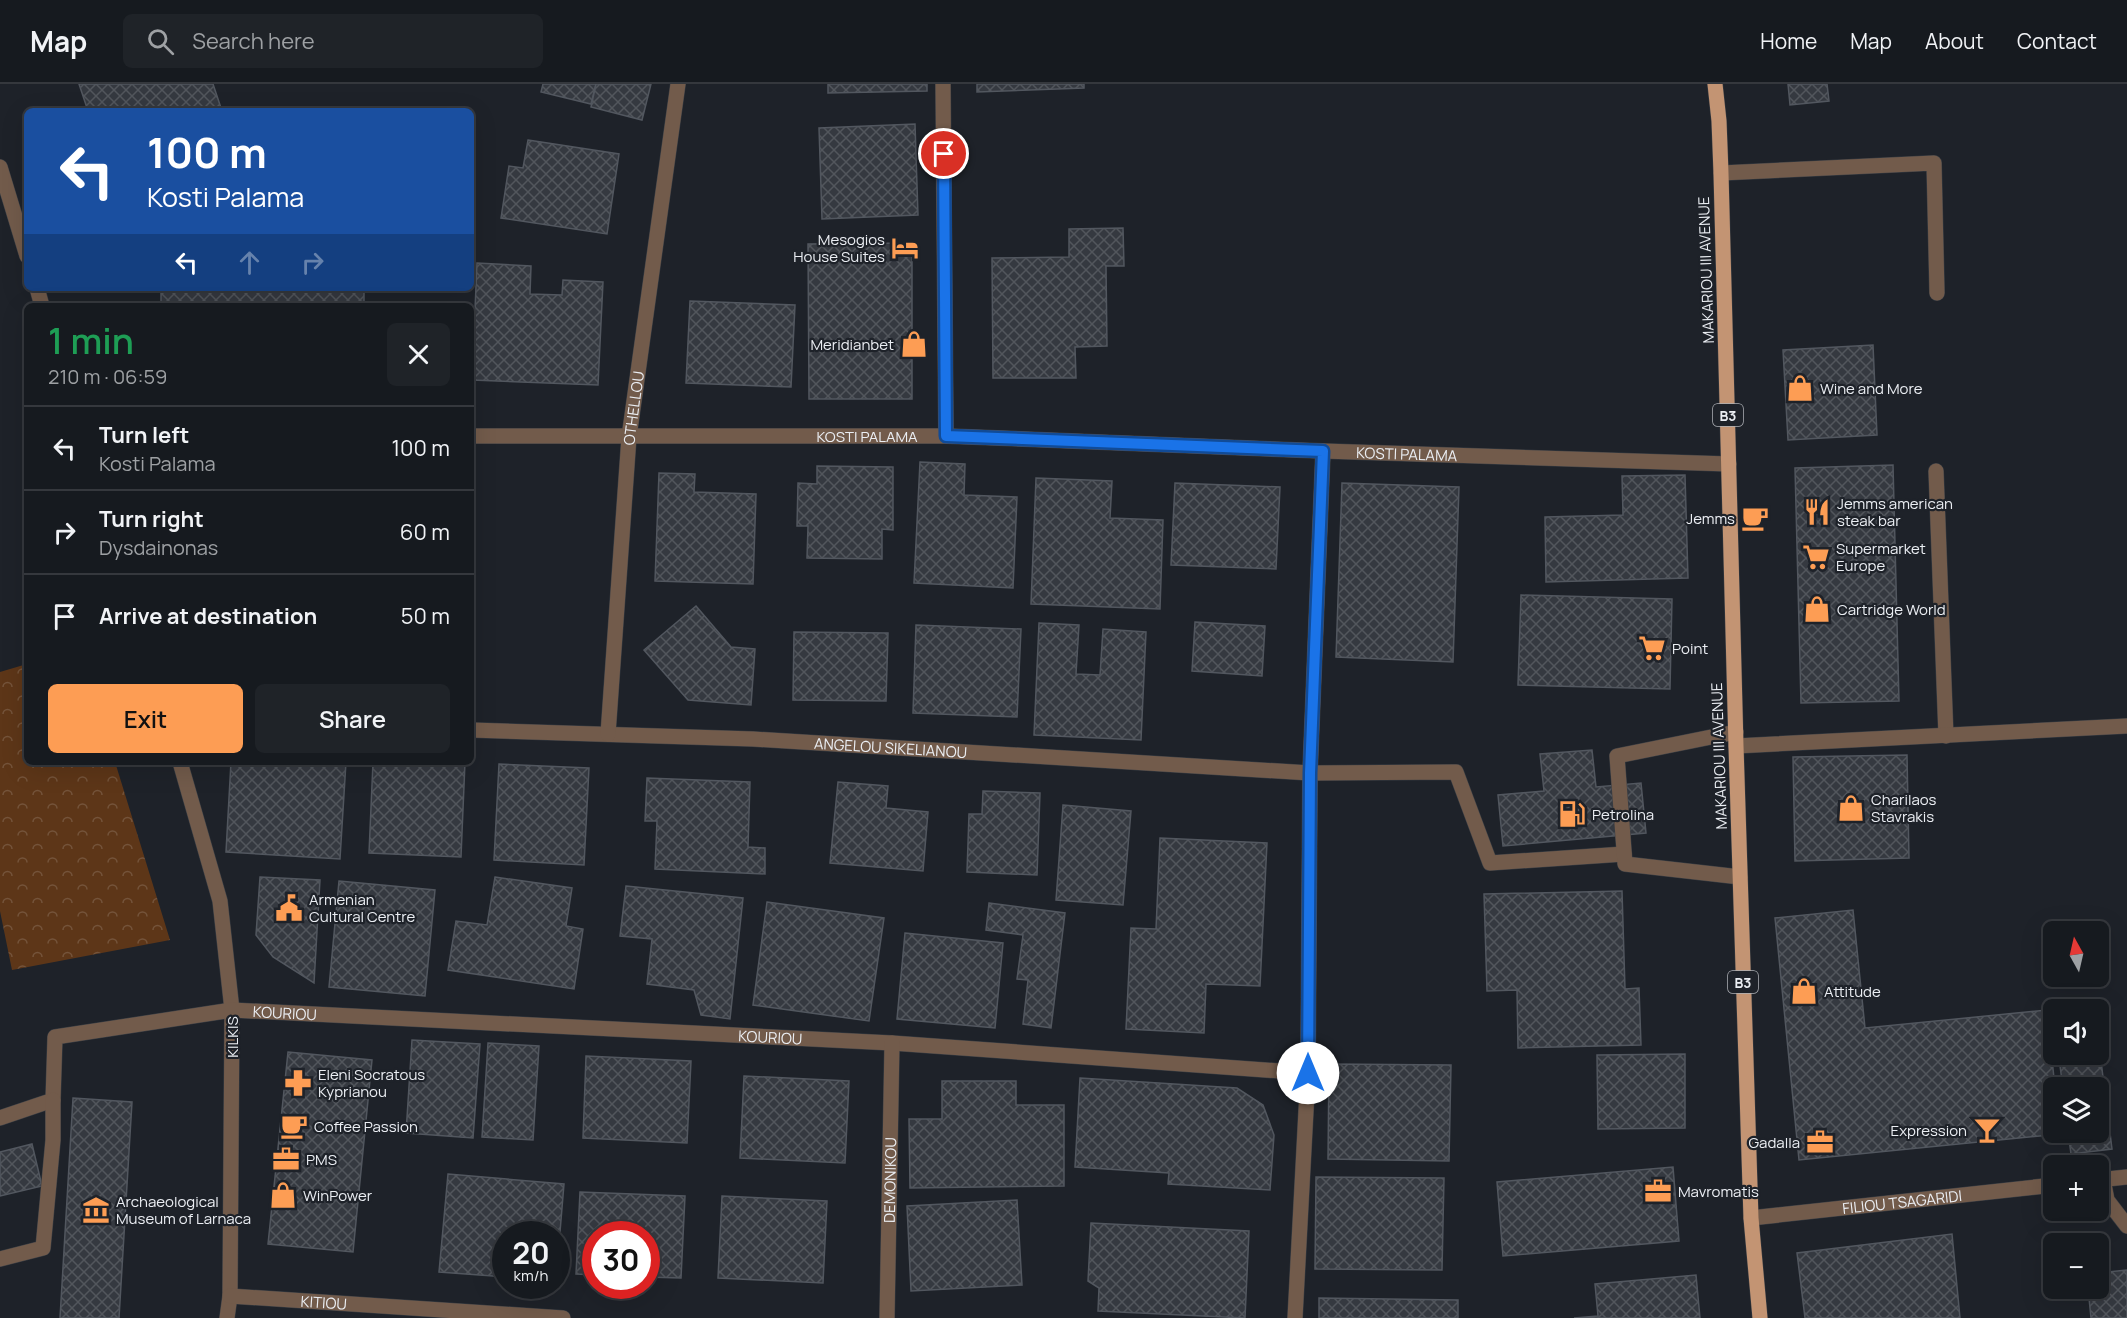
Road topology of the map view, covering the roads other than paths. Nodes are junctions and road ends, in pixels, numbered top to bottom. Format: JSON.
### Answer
{"nodes":[{"id":1,"x":678,"y":84,"type":"edge"},
{"id":2,"x":943,"y":84,"type":"edge"},
{"id":3,"x":1715,"y":84,"type":"edge"},
{"id":4,"x":0,"y":166,"type":"edge"},
{"id":5,"x":1721,"y":173,"type":"junction"},
{"id":6,"x":24,"y":244,"type":"edge"},
{"id":7,"x":1937,"y":293,"type":"dead end"},
{"id":8,"x":474,"y":436,"type":"edge"},
{"id":9,"x":946,"y":436,"type":"junction"},
{"id":10,"x":629,"y":437,"type":"junction"},
{"id":11,"x":1323,"y":451,"type":"junction"},
{"id":12,"x":1729,"y":464,"type":"junction"},
{"id":13,"x":1936,"y":471,"type":"dead end"},
{"id":14,"x":2127,"y":726,"type":"edge"},
{"id":15,"x":474,"y":730,"type":"edge"},
{"id":16,"x":608,"y":734,"type":"junction"},
{"id":17,"x":1946,"y":736,"type":"junction"},
{"id":18,"x":1736,"y":739,"type":"junction"},
{"id":19,"x":181,"y":765,"type":"edge"},
{"id":20,"x":1310,"y":773,"type":"junction"},
{"id":21,"x":1624,"y":854,"type":"junction"},
{"id":22,"x":1740,"y":877,"type":"junction"},
{"id":23,"x":232,"y":1010,"type":"junction"},
{"id":24,"x":892,"y":1043,"type":"junction"},
{"id":25,"x":1308,"y":1073,"type":"junction"},
{"id":26,"x":53,"y":1101,"type":"junction"},
{"id":27,"x":0,"y":1118,"type":"edge"},
{"id":28,"x":2127,"y":1177,"type":"edge"},
{"id":29,"x":2109,"y":1179,"type":"edge"},
{"id":30,"x":2043,"y":1186,"type":"edge"},
{"id":31,"x":2109,"y":1204,"type":"edge"},
{"id":32,"x":1751,"y":1218,"type":"junction"},
{"id":33,"x":2127,"y":1226,"type":"edge"},
{"id":34,"x":0,"y":1259,"type":"edge"},
{"id":35,"x":230,"y":1296,"type":"junction"},
{"id":36,"x":227,"y":1318,"type":"edge"},
{"id":37,"x":563,"y":1318,"type":"edge"},
{"id":38,"x":887,"y":1318,"type":"edge"},
{"id":39,"x":1295,"y":1318,"type":"edge"},
{"id":40,"x":1760,"y":1318,"type":"edge"}],
"edges":[{"from":1,"to":10,"type":"street","name":"OTHELLOU"},
{"from":2,"to":9,"type":"street"},
{"from":3,"to":5,"type":"main road","name":"MAKARIOU III AVENUE","number":"B3"},
{"from":4,"to":6,"type":"street"},
{"from":5,"to":7,"type":"street"},
{"from":5,"to":12,"type":"main road","name":"MAKARIOU III AVENUE","number":"B3"},
{"from":8,"to":10,"type":"street","name":"KOSTI PALAMA"},
{"from":9,"to":10,"type":"street","name":"KOSTI PALAMA"},
{"from":9,"to":11,"type":"street","name":"KOSTI PALAMA"},
{"from":10,"to":16,"type":"street","name":"OTHELLOU"},
{"from":11,"to":12,"type":"street","name":"KOSTI PALAMA"},
{"from":11,"to":20,"type":"street"},
{"from":12,"to":18,"type":"main road","name":"MAKARIOU III AVENUE","number":"B3"},
{"from":13,"to":17,"type":"street"},
{"from":14,"to":17,"type":"street"},
{"from":15,"to":16,"type":"street","name":"ANGELOU SIKELIANOU"},
{"from":16,"to":20,"type":"street","name":"ANGELOU SIKELIANOU"},
{"from":17,"to":18,"type":"street"},
{"from":18,"to":21,"type":"street"},
{"from":18,"to":22,"type":"main road","name":"MAKARIOU III AVENUE","number":"B3"},
{"from":19,"to":23,"type":"street","name":"KILKIS"},
{"from":20,"to":21,"type":"street","name":"ANGELOU SIKELIANOU"},
{"from":20,"to":25,"type":"street"},
{"from":21,"to":22,"type":"street"},
{"from":22,"to":32,"type":"main road","name":"MAKARIOU III AVENUE","number":"B3"},
{"from":23,"to":24,"type":"street","name":"KOURIOU"},
{"from":23,"to":26,"type":"street","name":"KOURIOU"},
{"from":23,"to":35,"type":"street","name":"KILKIS"},
{"from":24,"to":25,"type":"street","name":"KOURIOU"},
{"from":24,"to":38,"type":"street","name":"DEMONIKOU"},
{"from":25,"to":39,"type":"street"},
{"from":26,"to":27,"type":"street"},
{"from":26,"to":34,"type":"street"},
{"from":28,"to":29,"type":"street"},
{"from":30,"to":32,"type":"street","name":"FILIOU TSAGARIDI"},
{"from":31,"to":33,"type":"street"},
{"from":32,"to":40,"type":"main road","name":"MAKARIOU III AVENUE","number":"B3"},
{"from":35,"to":36,"type":"street","name":"KILKIS"},
{"from":35,"to":37,"type":"street","name":"KITIOU"}]}
